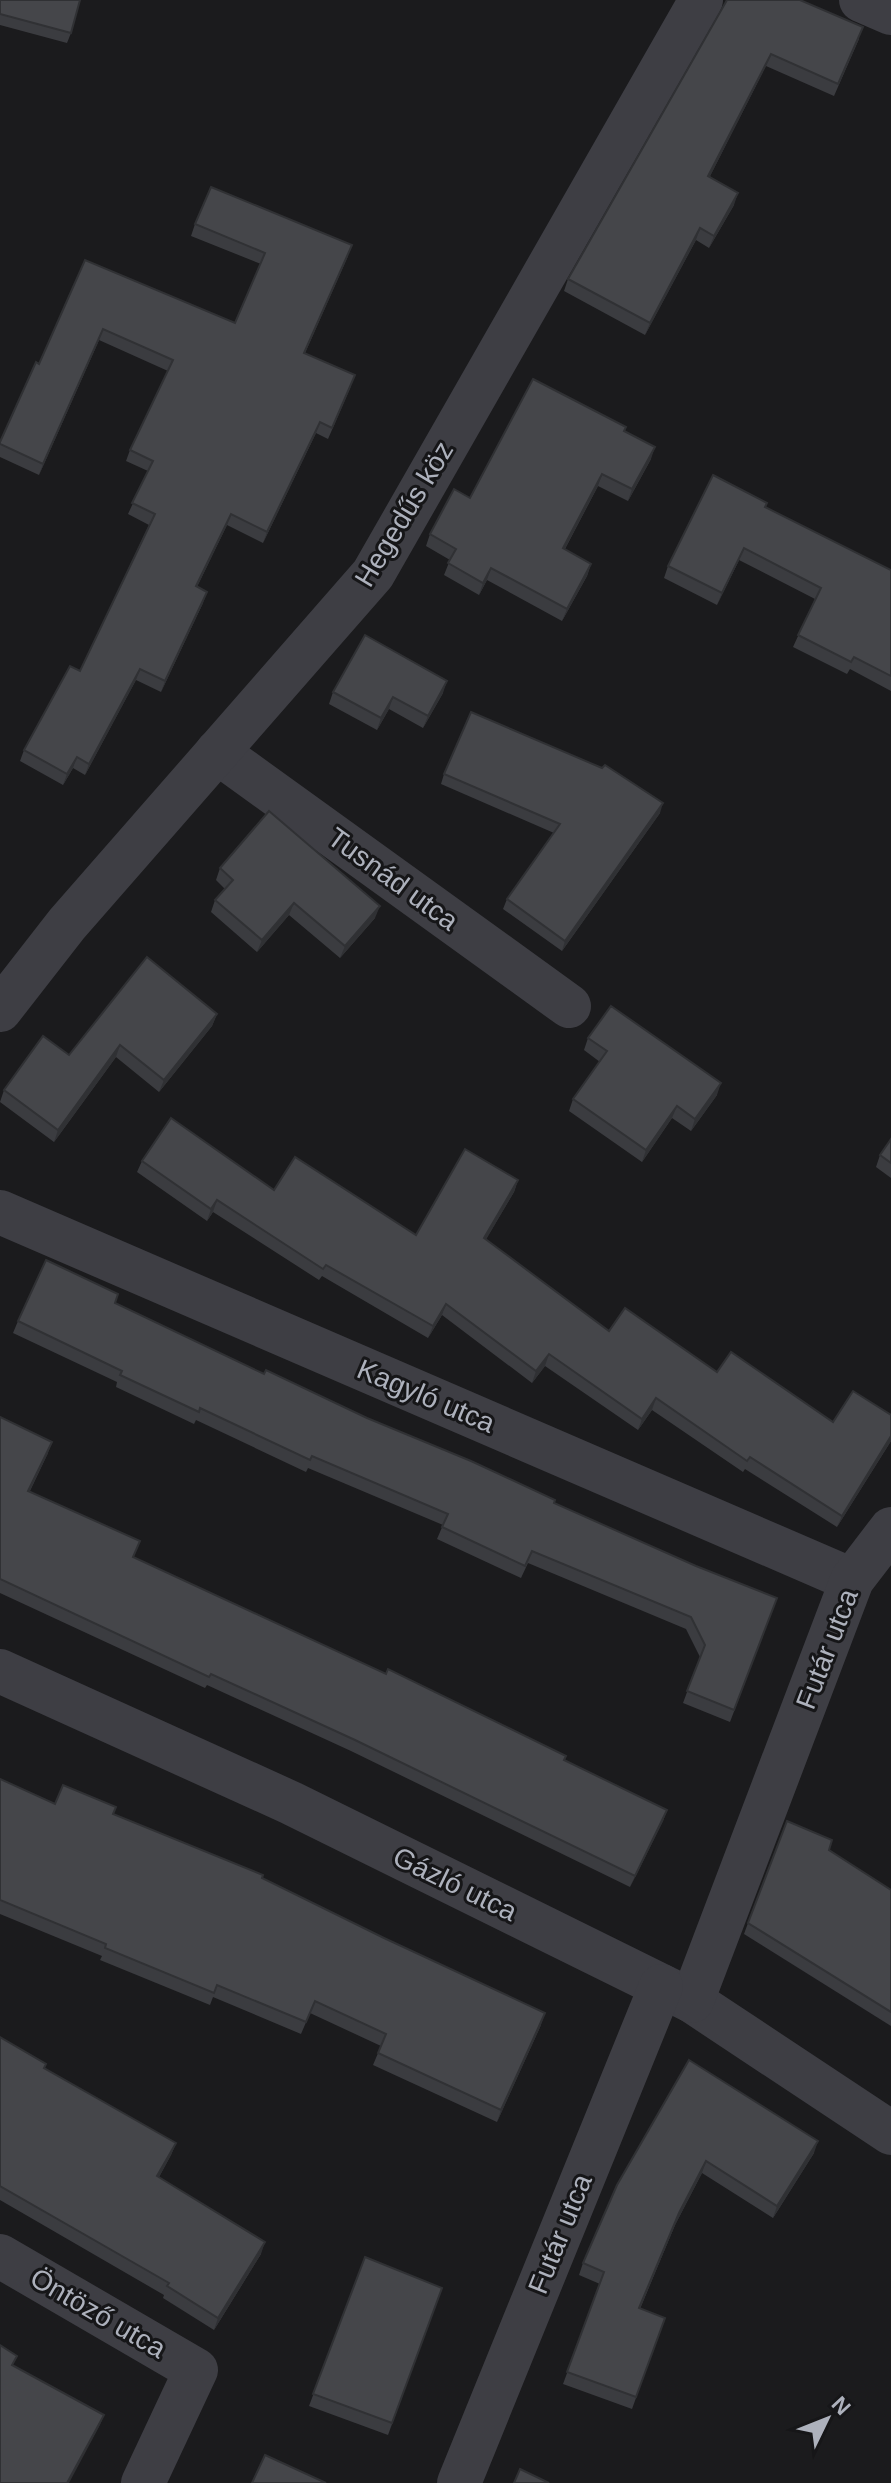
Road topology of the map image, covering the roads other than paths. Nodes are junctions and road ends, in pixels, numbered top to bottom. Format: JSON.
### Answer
{"nodes":[{"id":1,"x":701,"y":0,"type":"edge"},
{"id":2,"x":861,"y":0,"type":"edge"},
{"id":3,"x":891,"y":13,"type":"edge"},
{"id":4,"x":217,"y":752,"type":"junction"},
{"id":5,"x":569,"y":1006,"type":"dead end"},
{"id":6,"x":0,"y":1010,"type":"edge"},
{"id":7,"x":0,"y":1212,"type":"edge"},
{"id":8,"x":891,"y":1529,"type":"edge"},
{"id":9,"x":852,"y":1580,"type":"junction"},
{"id":10,"x":0,"y":1671,"type":"edge"},
{"id":11,"x":677,"y":1993,"type":"junction"},
{"id":12,"x":891,"y":2133,"type":"edge"},
{"id":13,"x":0,"y":2256,"type":"edge"},
{"id":14,"x":143,"y":2483,"type":"edge"},
{"id":15,"x":459,"y":2483,"type":"edge"}],
"edges":[{"from":1,"to":4,"type":"street","name":"Hegedűs köz"},
{"from":2,"to":3,"type":"street"},
{"from":4,"to":5,"type":"street","name":"Tusnád utca"},
{"from":4,"to":6,"type":"street","name":"Hegedűs köz"},
{"from":7,"to":9,"type":"street","name":"Kagyló utca"},
{"from":8,"to":9,"type":"street","name":"Futár utca"},
{"from":9,"to":11,"type":"street","name":"Futár utca"},
{"from":10,"to":11,"type":"street","name":"Gázló utca"},
{"from":11,"to":12,"type":"street","name":"Gázló utca"},
{"from":11,"to":15,"type":"street","name":"Futár utca"},
{"from":13,"to":14,"type":"street","name":"Öntöző utca"}]}
